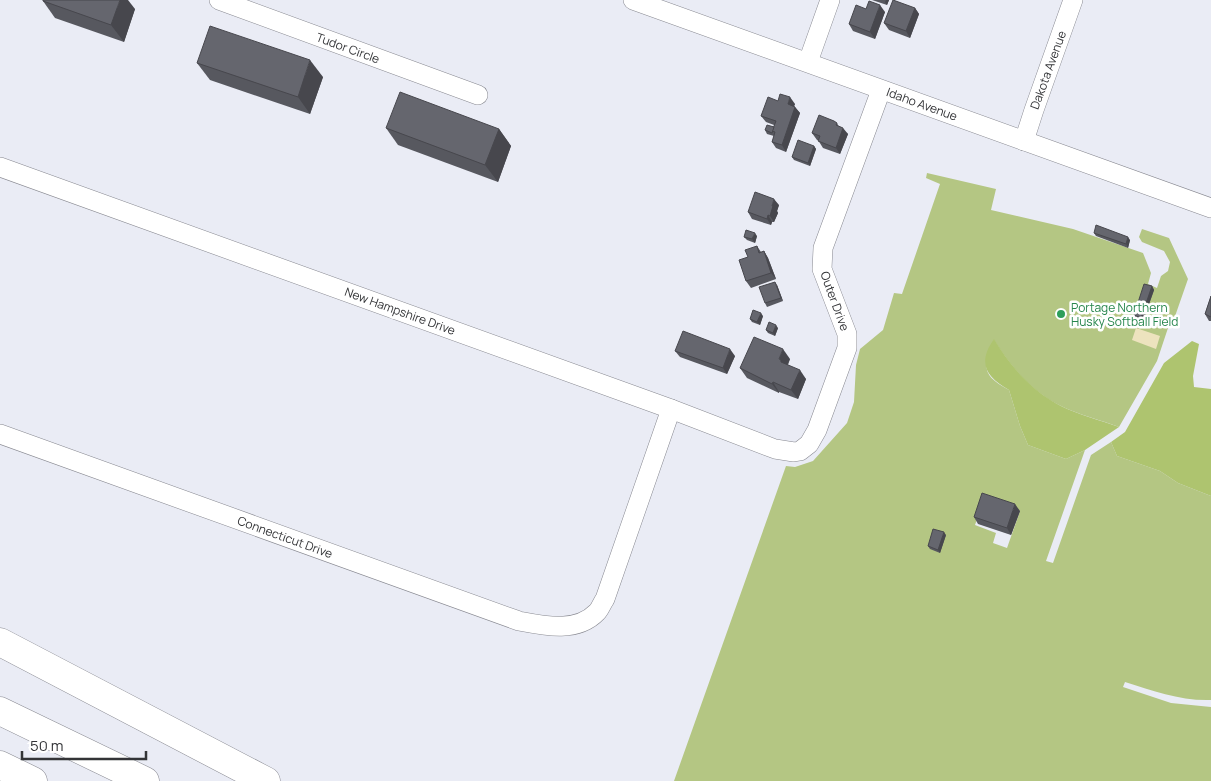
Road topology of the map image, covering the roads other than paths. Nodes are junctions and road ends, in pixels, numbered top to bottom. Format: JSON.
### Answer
{"nodes":[{"id":1,"x":219,"y":0,"type":"edge"},
{"id":2,"x":633,"y":0,"type":"edge"},
{"id":3,"x":830,"y":0,"type":"edge"},
{"id":4,"x":1073,"y":0,"type":"edge"},
{"id":5,"x":808,"y":62,"type":"junction"},
{"id":6,"x":881,"y":90,"type":"junction"},
{"id":7,"x":478,"y":95,"type":"dead end"},
{"id":8,"x":1024,"y":141,"type":"junction"},
{"id":9,"x":0,"y":168,"type":"edge"},
{"id":10,"x":1211,"y":208,"type":"edge"},
{"id":11,"x":671,"y":409,"type":"junction"},
{"id":12,"x":0,"y":434,"type":"edge"},
{"id":13,"x":800,"y":451,"type":"joint"},
{"id":14,"x":0,"y":642,"type":"edge"},
{"id":15,"x":0,"y":711,"type":"edge"},
{"id":16,"x":0,"y":765,"type":"edge"},
{"id":17,"x":33,"y":781,"type":"edge"},
{"id":18,"x":145,"y":781,"type":"edge"},
{"id":19,"x":266,"y":781,"type":"edge"}],
"edges":[{"from":1,"to":7,"type":"street","name":"Tudor Circle"},
{"from":2,"to":5,"type":"street","name":"Idaho Avenue"},
{"from":3,"to":5,"type":"street"},
{"from":4,"to":8,"type":"street","name":"Dakota Avenue"},
{"from":5,"to":6,"type":"street","name":"Idaho Avenue"},
{"from":6,"to":8,"type":"street","name":"Idaho Avenue"},
{"from":6,"to":13,"type":"street","name":"Outer Drive"},
{"from":8,"to":10,"type":"street","name":"Idaho Avenue"},
{"from":9,"to":11,"type":"street","name":"New Hampshire Drive"},
{"from":11,"to":12,"type":"street","name":"Connecticut Drive"},
{"from":11,"to":13,"type":"street","name":"New Hampshire Drive"},
{"from":14,"to":19,"type":"highway"},
{"from":15,"to":18,"type":"highway"},
{"from":16,"to":17,"type":"highway"}]}
